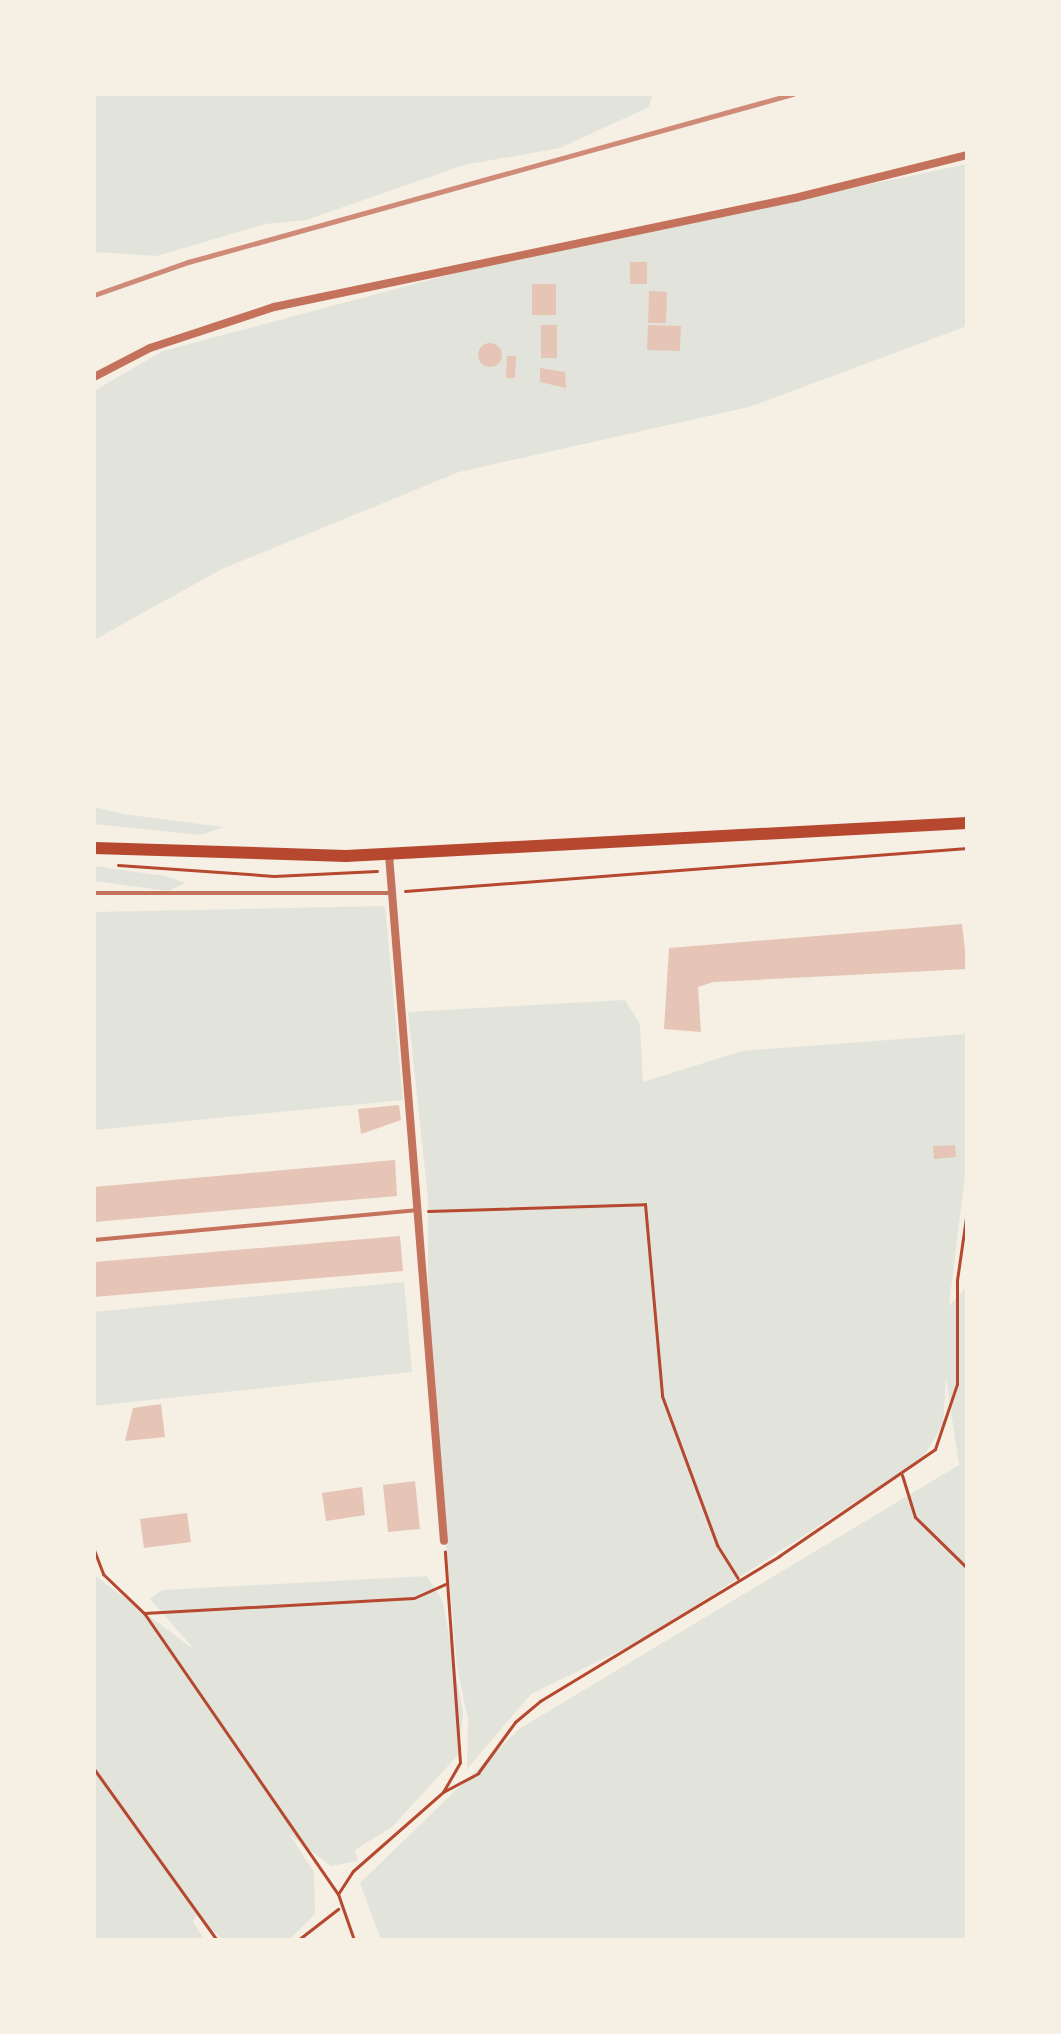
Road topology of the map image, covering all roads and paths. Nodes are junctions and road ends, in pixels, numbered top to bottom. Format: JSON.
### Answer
{"nodes":[{"id":1,"x":967,"y":155,"type":"edge"},
{"id":2,"x":94,"y":377,"type":"edge"},
{"id":3,"x":967,"y":823,"type":"edge"},
{"id":4,"x":94,"y":848,"type":"edge"},
{"id":5,"x":967,"y":848,"type":"edge"},
{"id":6,"x":389,"y":855,"type":"junction"},
{"id":7,"x":108,"y":864,"type":"dead end"},
{"id":8,"x":391,"y":874,"type":"junction"},
{"id":9,"x":393,"y":892,"type":"junction"},
{"id":10,"x":94,"y":893,"type":"edge"},
{"id":11,"x":416,"y":1210,"type":"junction"},
{"id":12,"x":967,"y":1211,"type":"edge"},
{"id":13,"x":94,"y":1240,"type":"edge"},
{"id":14,"x":901,"y":1475,"type":"junction"},
{"id":15,"x":444,"y":1541,"type":"joint"},
{"id":16,"x":94,"y":1550,"type":"edge"},
{"id":17,"x":967,"y":1568,"type":"edge"},
{"id":18,"x":738,"y":1578,"type":"junction"},
{"id":19,"x":445,"y":1584,"type":"junction"},
{"id":20,"x":144,"y":1613,"type":"junction"},
{"id":21,"x":94,"y":1769,"type":"edge"},
{"id":22,"x":443,"y":1792,"type":"junction"},
{"id":23,"x":338,"y":1894,"type":"junction"},
{"id":24,"x":338,"y":1909,"type":"junction"},
{"id":25,"x":217,"y":1940,"type":"edge"},
{"id":26,"x":298,"y":1940,"type":"edge"},
{"id":27,"x":354,"y":1940,"type":"edge"}],
"edges":[{"from":1,"to":2,"type":"street"},
{"from":3,"to":6,"type":"main road"},
{"from":4,"to":6,"type":"main road"},
{"from":5,"to":9,"type":"path"},
{"from":6,"to":8,"type":"street"},
{"from":7,"to":8,"type":"path"},
{"from":8,"to":9,"type":"street"},
{"from":9,"to":10,"type":"lane"},
{"from":9,"to":11,"type":"street"},
{"from":11,"to":13,"type":"lane"},
{"from":11,"to":15,"type":"street"},
{"from":11,"to":18,"type":"path"},
{"from":12,"to":14,"type":"path"},
{"from":14,"to":17,"type":"path"},
{"from":14,"to":18,"type":"path"},
{"from":15,"to":19,"type":"path"},
{"from":16,"to":20,"type":"path"},
{"from":18,"to":22,"type":"path"},
{"from":19,"to":20,"type":"path"},
{"from":19,"to":22,"type":"path"},
{"from":20,"to":23,"type":"path"},
{"from":21,"to":25,"type":"path"},
{"from":22,"to":23,"type":"path"},
{"from":23,"to":24,"type":"path"},
{"from":24,"to":26,"type":"path"},
{"from":24,"to":27,"type":"path"}]}
